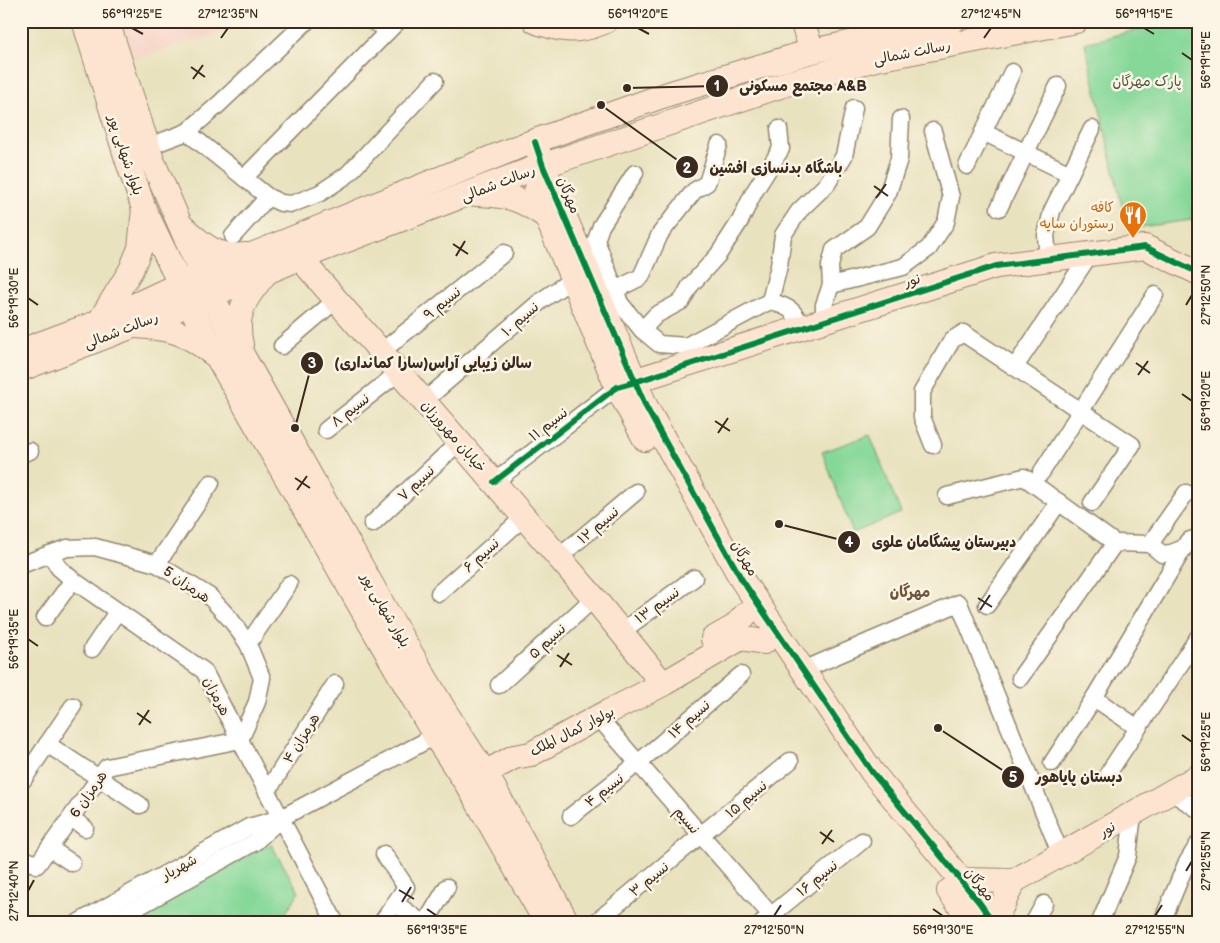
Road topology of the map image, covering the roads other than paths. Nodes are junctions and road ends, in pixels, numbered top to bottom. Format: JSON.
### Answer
{"nodes":[{"id":1,"x":84,"y":21,"type":"edge"},
{"id":2,"x":107,"y":21,"type":"edge"},
{"id":3,"x":307,"y":21,"type":"edge"},
{"id":4,"x":372,"y":21,"type":"edge"},
{"id":5,"x":606,"y":21,"type":"edge"},
{"id":6,"x":802,"y":21,"type":"edge"},
{"id":7,"x":953,"y":21,"type":"edge"},
{"id":8,"x":1076,"y":21,"type":"edge"},
{"id":9,"x":537,"y":22,"type":"edge"},
{"id":10,"x":394,"y":26,"type":"edge"},
{"id":11,"x":812,"y":52,"type":"junction"},
{"id":12,"x":1012,"y":72,"type":"dead end"},
{"id":13,"x":435,"y":81,"type":"dead end"},
{"id":14,"x":1058,"y":86,"type":"dead end"},
{"id":15,"x":854,"y":108,"type":"dead end"},
{"id":16,"x":901,"y":119,"type":"dead end"},
{"id":17,"x":779,"y":129,"type":"dead end"},
{"id":18,"x":1092,"y":129,"type":"dead end"},
{"id":19,"x":933,"y":131,"type":"dead end"},
{"id":20,"x":187,"y":132,"type":"junction"},
{"id":21,"x":983,"y":132,"type":"junction"},
{"id":22,"x":527,"y":144,"type":"junction"},
{"id":23,"x":719,"y":145,"type":"dead end"},
{"id":24,"x":148,"y":147,"type":"junction"},
{"id":25,"x":598,"y":147,"type":"junction"},
{"id":26,"x":1026,"y":153,"type":"junction"},
{"id":27,"x":967,"y":166,"type":"dead end"},
{"id":28,"x":535,"y":168,"type":"junction"},
{"id":29,"x":634,"y":173,"type":"dead end"},
{"id":30,"x":1070,"y":174,"type":"junction"},
{"id":31,"x":244,"y":178,"type":"junction"},
{"id":32,"x":467,"y":194,"type":"junction"},
{"id":33,"x":268,"y":197,"type":"junction"},
{"id":34,"x":999,"y":208,"type":"dead end"},
{"id":35,"x":144,"y":209,"type":"junction"},
{"id":36,"x":554,"y":213,"type":"junction"},
{"id":37,"x":180,"y":224,"type":"junction"},
{"id":38,"x":233,"y":236,"type":"dead end"},
{"id":39,"x":504,"y":253,"type":"dead end"},
{"id":40,"x":1090,"y":254,"type":"junction"},
{"id":41,"x":300,"y":258,"type":"junction"},
{"id":42,"x":1048,"y":259,"type":"junction"},
{"id":43,"x":260,"y":263,"type":"junction"},
{"id":44,"x":1199,"y":273,"type":"edge"},
{"id":45,"x":573,"y":280,"type":"junction"},
{"id":46,"x":831,"y":285,"type":"junction"},
{"id":47,"x":196,"y":289,"type":"junction"},
{"id":48,"x":615,"y":290,"type":"junction"},
{"id":49,"x":1156,"y":295,"type":"dead end"},
{"id":50,"x":336,"y":300,"type":"junction"},
{"id":51,"x":770,"y":302,"type":"junction"},
{"id":52,"x":99,"y":322,"type":"junction"},
{"id":53,"x":814,"y":324,"type":"junction"},
{"id":54,"x":132,"y":326,"type":"junction"},
{"id":55,"x":642,"y":330,"type":"junction"},
{"id":56,"x":282,"y":346,"type":"dead end"},
{"id":57,"x":21,"y":351,"type":"edge"},
{"id":58,"x":381,"y":352,"type":"junction"},
{"id":59,"x":243,"y":356,"type":"junction"},
{"id":60,"x":219,"y":359,"type":"junction"},
{"id":61,"x":1015,"y":367,"type":"junction"},
{"id":62,"x":21,"y":369,"type":"edge"},
{"id":63,"x":399,"y":372,"type":"junction"},
{"id":64,"x":626,"y":384,"type":"junction"},
{"id":65,"x":424,"y":401,"type":"junction"},
{"id":66,"x":1081,"y":411,"type":"junction"},
{"id":67,"x":326,"y":430,"type":"dead end"},
{"id":68,"x":459,"y":442,"type":"junction"},
{"id":69,"x":932,"y":445,"type":"dead end"},
{"id":70,"x":1041,"y":473,"type":"dead end"},
{"id":71,"x":494,"y":482,"type":"junction"},
{"id":72,"x":211,"y":483,"type":"dead end"},
{"id":73,"x":636,"y":492,"type":"dead end"},
{"id":74,"x":1186,"y":493,"type":"dead end"},
{"id":75,"x":947,"y":496,"type":"dead end"},
{"id":76,"x":1059,"y":502,"type":"junction"},
{"id":77,"x":1092,"y":503,"type":"dead end"},
{"id":78,"x":524,"y":517,"type":"junction"},
{"id":79,"x":372,"y":524,"type":"dead end"},
{"id":80,"x":1199,"y":537,"type":"edge"},
{"id":81,"x":1115,"y":543,"type":"junction"},
{"id":82,"x":1150,"y":544,"type":"junction"},
{"id":83,"x":1184,"y":548,"type":"junction"},
{"id":84,"x":50,"y":554,"type":"junction"},
{"id":85,"x":559,"y":557,"type":"junction"},
{"id":86,"x":157,"y":564,"type":"junction"},
{"id":87,"x":21,"y":565,"type":"edge"},
{"id":88,"x":694,"y":578,"type":"dead end"},
{"id":89,"x":73,"y":580,"type":"junction"},
{"id":90,"x":289,"y":584,"type":"dead end"},
{"id":91,"x":439,"y":593,"type":"dead end"},
{"id":92,"x":594,"y":598,"type":"junction"},
{"id":93,"x":987,"y":605,"type":"dead end"},
{"id":94,"x":117,"y":612,"type":"junction"},
{"id":95,"x":746,"y":614,"type":"junction"},
{"id":96,"x":45,"y":618,"type":"dead end"},
{"id":97,"x":621,"y":632,"type":"junction"},
{"id":98,"x":1199,"y":636,"type":"edge"},
{"id":99,"x":764,"y":642,"type":"junction"},
{"id":100,"x":248,"y":644,"type":"junction"},
{"id":101,"x":92,"y":649,"type":"dead end"},
{"id":102,"x":803,"y":670,"type":"junction"},
{"id":103,"x":741,"y":675,"type":"dead end"},
{"id":104,"x":659,"y":678,"type":"junction"},
{"id":105,"x":1020,"y":678,"type":"dead end"},
{"id":106,"x":335,"y":684,"type":"dead end"},
{"id":107,"x":499,"y":685,"type":"dead end"},
{"id":108,"x":1094,"y":698,"type":"junction"},
{"id":109,"x":73,"y":706,"type":"dead end"},
{"id":110,"x":598,"y":717,"type":"junction"},
{"id":111,"x":1138,"y":728,"type":"junction"},
{"id":112,"x":444,"y":730,"type":"junction"},
{"id":113,"x":240,"y":740,"type":"junction"},
{"id":114,"x":47,"y":744,"type":"junction"},
{"id":115,"x":514,"y":757,"type":"junction"},
{"id":116,"x":790,"y":762,"type":"dead end"},
{"id":117,"x":638,"y":763,"type":"junction"},
{"id":118,"x":1052,"y":764,"type":"dead end"},
{"id":119,"x":1109,"y":772,"type":"dead end"},
{"id":120,"x":1199,"y":776,"type":"edge"},
{"id":121,"x":99,"y":778,"type":"junction"},
{"id":122,"x":476,"y":779,"type":"junction"},
{"id":123,"x":23,"y":780,"type":"dead end"},
{"id":124,"x":267,"y":792,"type":"junction"},
{"id":125,"x":1171,"y":792,"type":"junction"},
{"id":126,"x":140,"y":805,"type":"dead end"},
{"id":127,"x":1199,"y":810,"type":"edge"},
{"id":128,"x":1133,"y":814,"type":"junction"},
{"id":129,"x":571,"y":816,"type":"dead end"},
{"id":130,"x":71,"y":818,"type":"junction"},
{"id":131,"x":281,"y":818,"type":"junction"},
{"id":132,"x":85,"y":828,"type":"dead end"},
{"id":133,"x":702,"y":836,"type":"junction"},
{"id":134,"x":862,"y":841,"type":"dead end"},
{"id":135,"x":1199,"y":842,"type":"edge"},
{"id":136,"x":920,"y":843,"type":"junction"},
{"id":137,"x":49,"y":848,"type":"junction"},
{"id":138,"x":384,"y":854,"type":"dead end"},
{"id":139,"x":1061,"y":855,"type":"junction"},
{"id":140,"x":72,"y":863,"type":"dead end"},
{"id":141,"x":21,"y":868,"type":"edge"},
{"id":142,"x":960,"y":880,"type":"junction"},
{"id":143,"x":1014,"y":881,"type":"junction"},
{"id":144,"x":447,"y":888,"type":"dead end"},
{"id":145,"x":395,"y":903,"type":"junction"},
{"id":146,"x":1044,"y":904,"type":"dead end"},
{"id":147,"x":770,"y":919,"type":"edge"},
{"id":148,"x":964,"y":919,"type":"edge"},
{"id":149,"x":79,"y":922,"type":"edge"},
{"id":150,"x":111,"y":922,"type":"edge"},
{"id":151,"x":335,"y":922,"type":"edge"},
{"id":152,"x":382,"y":922,"type":"edge"},
{"id":153,"x":421,"y":922,"type":"edge"},
{"id":154,"x":426,"y":922,"type":"edge"},
{"id":155,"x":546,"y":922,"type":"edge"},
{"id":156,"x":568,"y":922,"type":"edge"},
{"id":157,"x":596,"y":922,"type":"edge"},
{"id":158,"x":994,"y":922,"type":"edge"},
{"id":159,"x":1034,"y":922,"type":"edge"},
{"id":160,"x":1100,"y":922,"type":"edge"},
{"id":161,"x":1162,"y":922,"type":"edge"}],
"edges":[{"from":1,"to":35,"type":"main road","name":"بلوار شهابی پور"},
{"from":2,"to":24,"type":"main road","name":"بلوار شهابی پور"},
{"from":3,"to":20,"type":"street"},
{"from":4,"to":10,"type":"street"},
{"from":5,"to":9,"type":"main road"},
{"from":6,"to":11,"type":"main road"},
{"from":7,"to":11,"type":"main road","name":"رسالت شمالی"},
{"from":8,"to":25,"type":"main road","name":"رسالت شمالی"},
{"from":10,"to":31,"type":"street"},
{"from":11,"to":22,"type":"main road","name":"رسالت شمالی"},
{"from":12,"to":21,"type":"street"},
{"from":13,"to":33,"type":"street"},
{"from":14,"to":26,"type":"street"},
{"from":15,"to":51,"type":"street"},
{"from":16,"to":46,"type":"street"},
{"from":17,"to":55,"type":"street"},
{"from":18,"to":30,"type":"street"},
{"from":19,"to":46,"type":"street"},
{"from":20,"to":24,"type":"street"},
{"from":20,"to":31,"type":"street"},
{"from":21,"to":26,"type":"street"},
{"from":21,"to":27,"type":"street"},
{"from":22,"to":28,"type":"main road","name":"مهرگان"},
{"from":22,"to":43,"type":"main road","name":"رسالت شمالی"},
{"from":23,"to":48,"type":"street"},
{"from":24,"to":37,"type":"main road","name":"بلوار شهابی پور"},
{"from":25,"to":28,"type":"main road","name":"رسالت شمالی"},
{"from":25,"to":36,"type":"main road"},
{"from":26,"to":30,"type":"street"},
{"from":26,"to":34,"type":"street"},
{"from":28,"to":32,"type":"main road","name":"رسالت شمالی"},
{"from":28,"to":36,"type":"main road","name":"مهرگان"},
{"from":29,"to":48,"type":"street"},
{"from":30,"to":42,"type":"street"},
{"from":31,"to":33,"type":"street"},
{"from":32,"to":36,"type":"main road"},
{"from":32,"to":41,"type":"main road","name":"رسالت شمالی"},
{"from":33,"to":38,"type":"street"},
{"from":35,"to":47,"type":"main road","name":"بلوار شهابی پور"},
{"from":35,"to":52,"type":"main road"},
{"from":36,"to":45,"type":"main road","name":"مهرگان"},
{"from":36,"to":64,"type":"main road","name":"مهرگان"},
{"from":37,"to":43,"type":"main road"},
{"from":37,"to":47,"type":"main road","name":"بلوار شهابی پور"},
{"from":39,"to":58,"type":"street","name":"نسیم ۹"},
{"from":40,"to":42,"type":"main road","name":"نور"},
{"from":40,"to":44,"type":"main road","name":"نور"},
{"from":40,"to":61,"type":"street"},
{"from":41,"to":43,"type":"main road","name":"رسالت شمالی"},
{"from":41,"to":50,"type":"main road","name":"خیابان مهرورزان"},
{"from":42,"to":53,"type":"main road","name":"نور"},
{"from":43,"to":47,"type":"main road","name":"رسالت شمالی"},
{"from":43,"to":59,"type":"main road"},
{"from":45,"to":64,"type":"main road","name":"مهرگان"},
{"from":45,"to":65,"type":"street","name":"نسیم ۱۰"},
{"from":46,"to":53,"type":"street"},
{"from":47,"to":52,"type":"main road","name":"رسالت شمالی"},
{"from":47,"to":54,"type":"main road","name":"رسالت شمالی"},
{"from":47,"to":59,"type":"main road","name":"بلوار شهابی پور"},
{"from":47,"to":60,"type":"main road","name":"بلوار شهابی پور"},
{"from":48,"to":55,"type":"street"},
{"from":49,"to":66,"type":"street"},
{"from":50,"to":56,"type":"street"},
{"from":50,"to":58,"type":"main road","name":"خیابان مهرورزان"},
{"from":51,"to":53,"type":"street"},
{"from":51,"to":55,"type":"street"},
{"from":52,"to":57,"type":"main road","name":"رسالت شمالی"},
{"from":53,"to":64,"type":"main road","name":"نور"},
{"from":54,"to":60,"type":"main road"},
{"from":54,"to":62,"type":"main road","name":"رسالت شمالی"},
{"from":58,"to":63,"type":"main road","name":"خیابان مهرورزان"},
{"from":59,"to":112,"type":"main road","name":"بلوار شهابی پور"},
{"from":60,"to":112,"type":"main road","name":"بلوار شهابی پور"},
{"from":61,"to":66,"type":"street"},
{"from":61,"to":69,"type":"street"},
{"from":63,"to":65,"type":"main road","name":"خیابان مهرورزان"},
{"from":63,"to":67,"type":"street","name":"نسیم ۸"},
{"from":64,"to":71,"type":"street","name":"نسیم ۱۱"},
{"from":64,"to":95,"type":"main road","name":"مهرگان"},
{"from":64,"to":102,"type":"main road","name":"مهرگان"},
{"from":65,"to":68,"type":"main road","name":"خیابان مهرورزان"},
{"from":66,"to":70,"type":"street"},
{"from":66,"to":77,"type":"street"},
{"from":68,"to":71,"type":"main road","name":"خیابان مهرورزان"},
{"from":68,"to":79,"type":"street","name":"نسیم ۷"},
{"from":71,"to":78,"type":"main road","name":"خیابان مهرورزان"},
{"from":72,"to":86,"type":"street"},
{"from":73,"to":85,"type":"street","name":"نسیم ۱۲"},
{"from":74,"to":82,"type":"street"},
{"from":75,"to":76,"type":"street"},
{"from":76,"to":81,"type":"street"},
{"from":76,"to":93,"type":"street"},
{"from":78,"to":85,"type":"main road","name":"خیابان مهرورزان"},
{"from":78,"to":91,"type":"street","name":"نسیم ۶"},
{"from":80,"to":83,"type":"street"},
{"from":81,"to":82,"type":"street"},
{"from":81,"to":105,"type":"street"},
{"from":82,"to":83,"type":"street"},
{"from":83,"to":108,"type":"street"},
{"from":84,"to":86,"type":"street","name":"هرمزان 5"},
{"from":84,"to":87,"type":"street"},
{"from":84,"to":89,"type":"street","name":"هرمزان"},
{"from":85,"to":92,"type":"main road","name":"خیابان مهرورزان"},
{"from":86,"to":100,"type":"street","name":"هرمزان 5"},
{"from":88,"to":97,"type":"street","name":"نسیم ۱۳"},
{"from":89,"to":94,"type":"street","name":"هرمزان"},
{"from":89,"to":96,"type":"street"},
{"from":90,"to":100,"type":"street"},
{"from":92,"to":97,"type":"main road","name":"خیابان مهرورزان"},
{"from":92,"to":107,"type":"street","name":"نسیم ۵"},
{"from":94,"to":101,"type":"street"},
{"from":94,"to":113,"type":"street","name":"هرمزان"},
{"from":95,"to":99,"type":"main road","name":"مهرگان"},
{"from":95,"to":104,"type":"main road","name":"بولوار کمال الملک"},
{"from":97,"to":104,"type":"main road","name":"خیابان مهرورزان"},
{"from":98,"to":111,"type":"street"},
{"from":99,"to":104,"type":"main road","name":"بولوار کمال الملک"},
{"from":99,"to":136,"type":"main road","name":"مهرگان"},
{"from":100,"to":113,"type":"street","name":"هرمزان 5"},
{"from":102,"to":136,"type":"main road","name":"مهرگان"},
{"from":102,"to":139,"type":"street"},
{"from":103,"to":117,"type":"street","name":"نسیم ۱۴"},
{"from":104,"to":110,"type":"main road","name":"بولوار کمال الملک"},
{"from":104,"to":115,"type":"main road","name":"بولوار کمال الملک"},
{"from":106,"to":124,"type":"street","name":"هرمزان ۴"},
{"from":108,"to":111,"type":"street"},
{"from":108,"to":118,"type":"street"},
{"from":109,"to":114,"type":"street"},
{"from":110,"to":115,"type":"main road","name":"بولوار کمال الملک"},
{"from":110,"to":117,"type":"street","name":"نسیم"},
{"from":111,"to":119,"type":"street"},
{"from":112,"to":122,"type":"main road","name":"بلوار شهابی پور"},
{"from":112,"to":131,"type":"street","name":"شهریار"},
{"from":113,"to":121,"type":"street","name":"هرمزان 6"},
{"from":113,"to":124,"type":"street","name":"هرمزان"},
{"from":114,"to":121,"type":"street"},
{"from":114,"to":123,"type":"street"},
{"from":115,"to":122,"type":"main road"},
{"from":116,"to":133,"type":"street","name":"نسیم ۱۵"},
{"from":117,"to":129,"type":"street","name":"نسیم ۴"},
{"from":117,"to":133,"type":"street","name":"نسیم"},
{"from":120,"to":125,"type":"main road","name":"نور"},
{"from":121,"to":126,"type":"street"},
{"from":121,"to":130,"type":"street","name":"هرمزان 6"},
{"from":122,"to":155,"type":"main road","name":"بلوار شهابی پور"},
{"from":122,"to":156,"type":"main road","name":"بلوار شهابی پور"},
{"from":124,"to":131,"type":"street","name":"هرمزان"},
{"from":125,"to":127,"type":"street"},
{"from":125,"to":128,"type":"main road","name":"نور"},
{"from":128,"to":139,"type":"main road","name":"نور"},
{"from":128,"to":160,"type":"street"},
{"from":130,"to":132,"type":"street"},
{"from":130,"to":137,"type":"street","name":"هرمزان 6"},
{"from":131,"to":149,"type":"street","name":"شهریار"},
{"from":131,"to":150,"type":"street","name":"شهریار"},
{"from":131,"to":151,"type":"street","name":"هرمزان"},
{"from":133,"to":147,"type":"street","name":"نسیم"},
{"from":133,"to":157,"type":"street","name":"نسیم ۳"},
{"from":134,"to":147,"type":"street","name":"نسیم ۱۶"},
{"from":135,"to":161,"type":"street"},
{"from":136,"to":142,"type":"main road","name":"مهرگان"},
{"from":136,"to":148,"type":"main road","name":"مهرگان"},
{"from":137,"to":140,"type":"street"},
{"from":137,"to":141,"type":"street","name":"هرمزان 6"},
{"from":138,"to":145,"type":"street"},
{"from":139,"to":143,"type":"main road","name":"نور"},
{"from":142,"to":143,"type":"main road"},
{"from":142,"to":158,"type":"main road","name":"مهرگان"},
{"from":143,"to":158,"type":"main road"},
{"from":144,"to":154,"type":"street"},
{"from":145,"to":152,"type":"street"},
{"from":145,"to":153,"type":"street"},
{"from":146,"to":159,"type":"street"}]}
